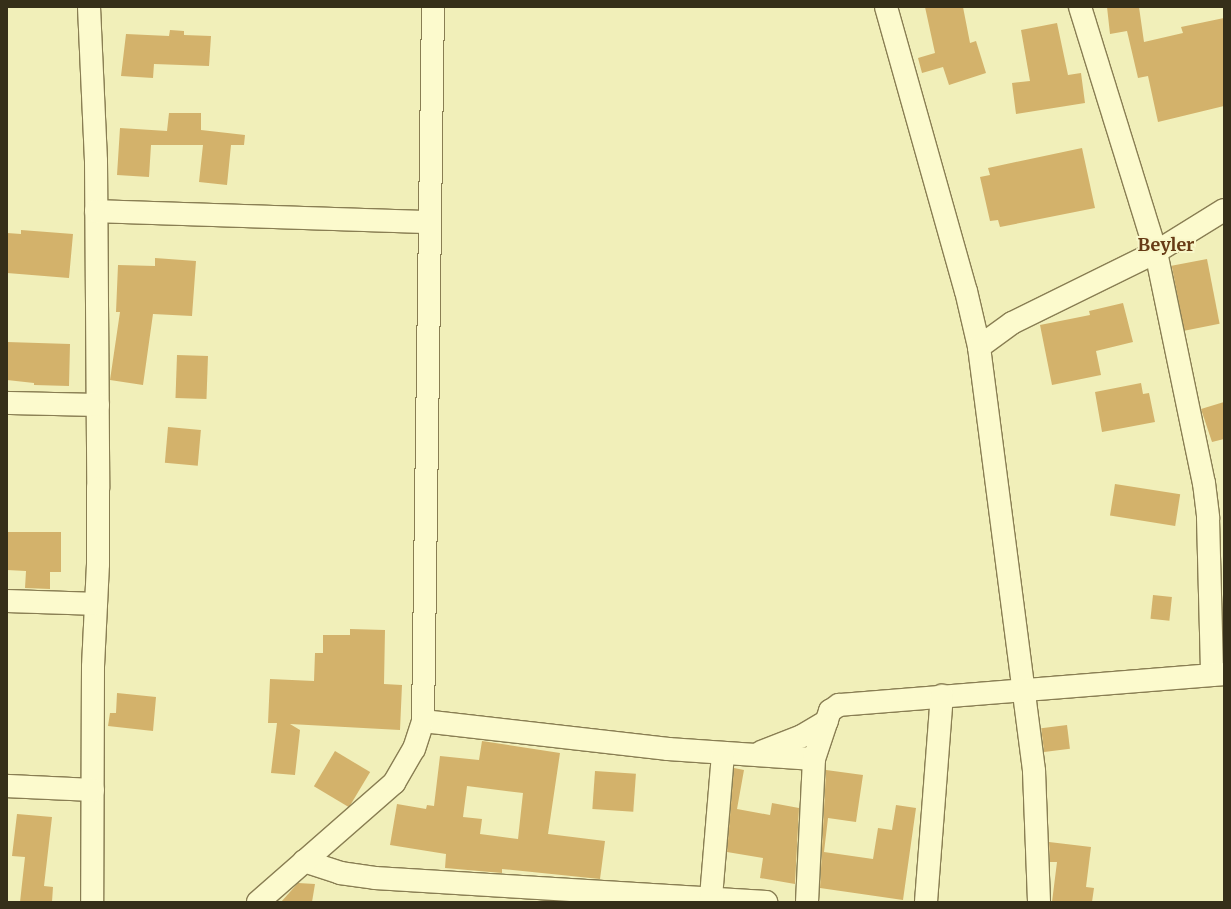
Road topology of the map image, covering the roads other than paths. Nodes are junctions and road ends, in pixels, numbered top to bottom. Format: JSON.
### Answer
{"nodes":[{"id":1,"x":89,"y":7,"type":"edge"},
{"id":2,"x":433,"y":7,"type":"edge"},
{"id":3,"x":886,"y":7,"type":"edge"},
{"id":4,"x":1080,"y":7,"type":"edge"},
{"id":5,"x":1224,"y":210,"type":"edge"},
{"id":6,"x":96,"y":211,"type":"junction"},
{"id":7,"x":429,"y":222,"type":"junction"},
{"id":8,"x":1156,"y":252,"type":"junction"},
{"id":9,"x":979,"y":347,"type":"junction"},
{"id":10,"x":7,"y":403,"type":"edge"},
{"id":11,"x":98,"y":404,"type":"junction"},
{"id":12,"x":7,"y":601,"type":"edge"},
{"id":13,"x":96,"y":604,"type":"junction"},
{"id":14,"x":1218,"y":675,"type":"edge"},
{"id":15,"x":1023,"y":690,"type":"junction"},
{"id":16,"x":942,"y":696,"type":"junction"},
{"id":17,"x":423,"y":721,"type":"junction"},
{"id":18,"x":827,"y":721,"type":"junction"},
{"id":19,"x":723,"y":753,"type":"junction"},
{"id":20,"x":750,"y":755,"type":"junction"},
{"id":21,"x":814,"y":759,"type":"junction"},
{"id":22,"x":7,"y":786,"type":"edge"},
{"id":23,"x":93,"y":790,"type":"junction"},
{"id":24,"x":304,"y":861,"type":"junction"},
{"id":25,"x":711,"y":897,"type":"junction"},
{"id":26,"x":92,"y":902,"type":"edge"},
{"id":27,"x":258,"y":902,"type":"edge"},
{"id":28,"x":766,"y":902,"type":"edge"},
{"id":29,"x":807,"y":902,"type":"edge"},
{"id":30,"x":926,"y":902,"type":"edge"},
{"id":31,"x":1040,"y":902,"type":"edge"}],
"edges":[{"from":1,"to":6,"type":"street"},
{"from":2,"to":7,"type":"street"},
{"from":3,"to":9,"type":"street"},
{"from":4,"to":8,"type":"street"},
{"from":5,"to":8,"type":"street"},
{"from":6,"to":7,"type":"street"},
{"from":6,"to":11,"type":"street"},
{"from":7,"to":17,"type":"street"},
{"from":8,"to":9,"type":"street"},
{"from":8,"to":14,"type":"street"},
{"from":9,"to":15,"type":"street"},
{"from":10,"to":11,"type":"street"},
{"from":11,"to":13,"type":"street"},
{"from":12,"to":13,"type":"street"},
{"from":13,"to":23,"type":"street"},
{"from":14,"to":15,"type":"street"},
{"from":15,"to":16,"type":"street"},
{"from":15,"to":31,"type":"street"},
{"from":16,"to":18,"type":"street"},
{"from":16,"to":30,"type":"street"},
{"from":17,"to":19,"type":"street"},
{"from":17,"to":24,"type":"street"},
{"from":18,"to":20,"type":"street"},
{"from":18,"to":21,"type":"street"},
{"from":19,"to":20,"type":"street"},
{"from":19,"to":25,"type":"street"},
{"from":20,"to":21,"type":"street"},
{"from":21,"to":29,"type":"street"},
{"from":22,"to":23,"type":"street"},
{"from":23,"to":26,"type":"street"},
{"from":24,"to":25,"type":"street"},
{"from":24,"to":27,"type":"street"},
{"from":25,"to":28,"type":"street"}]}
